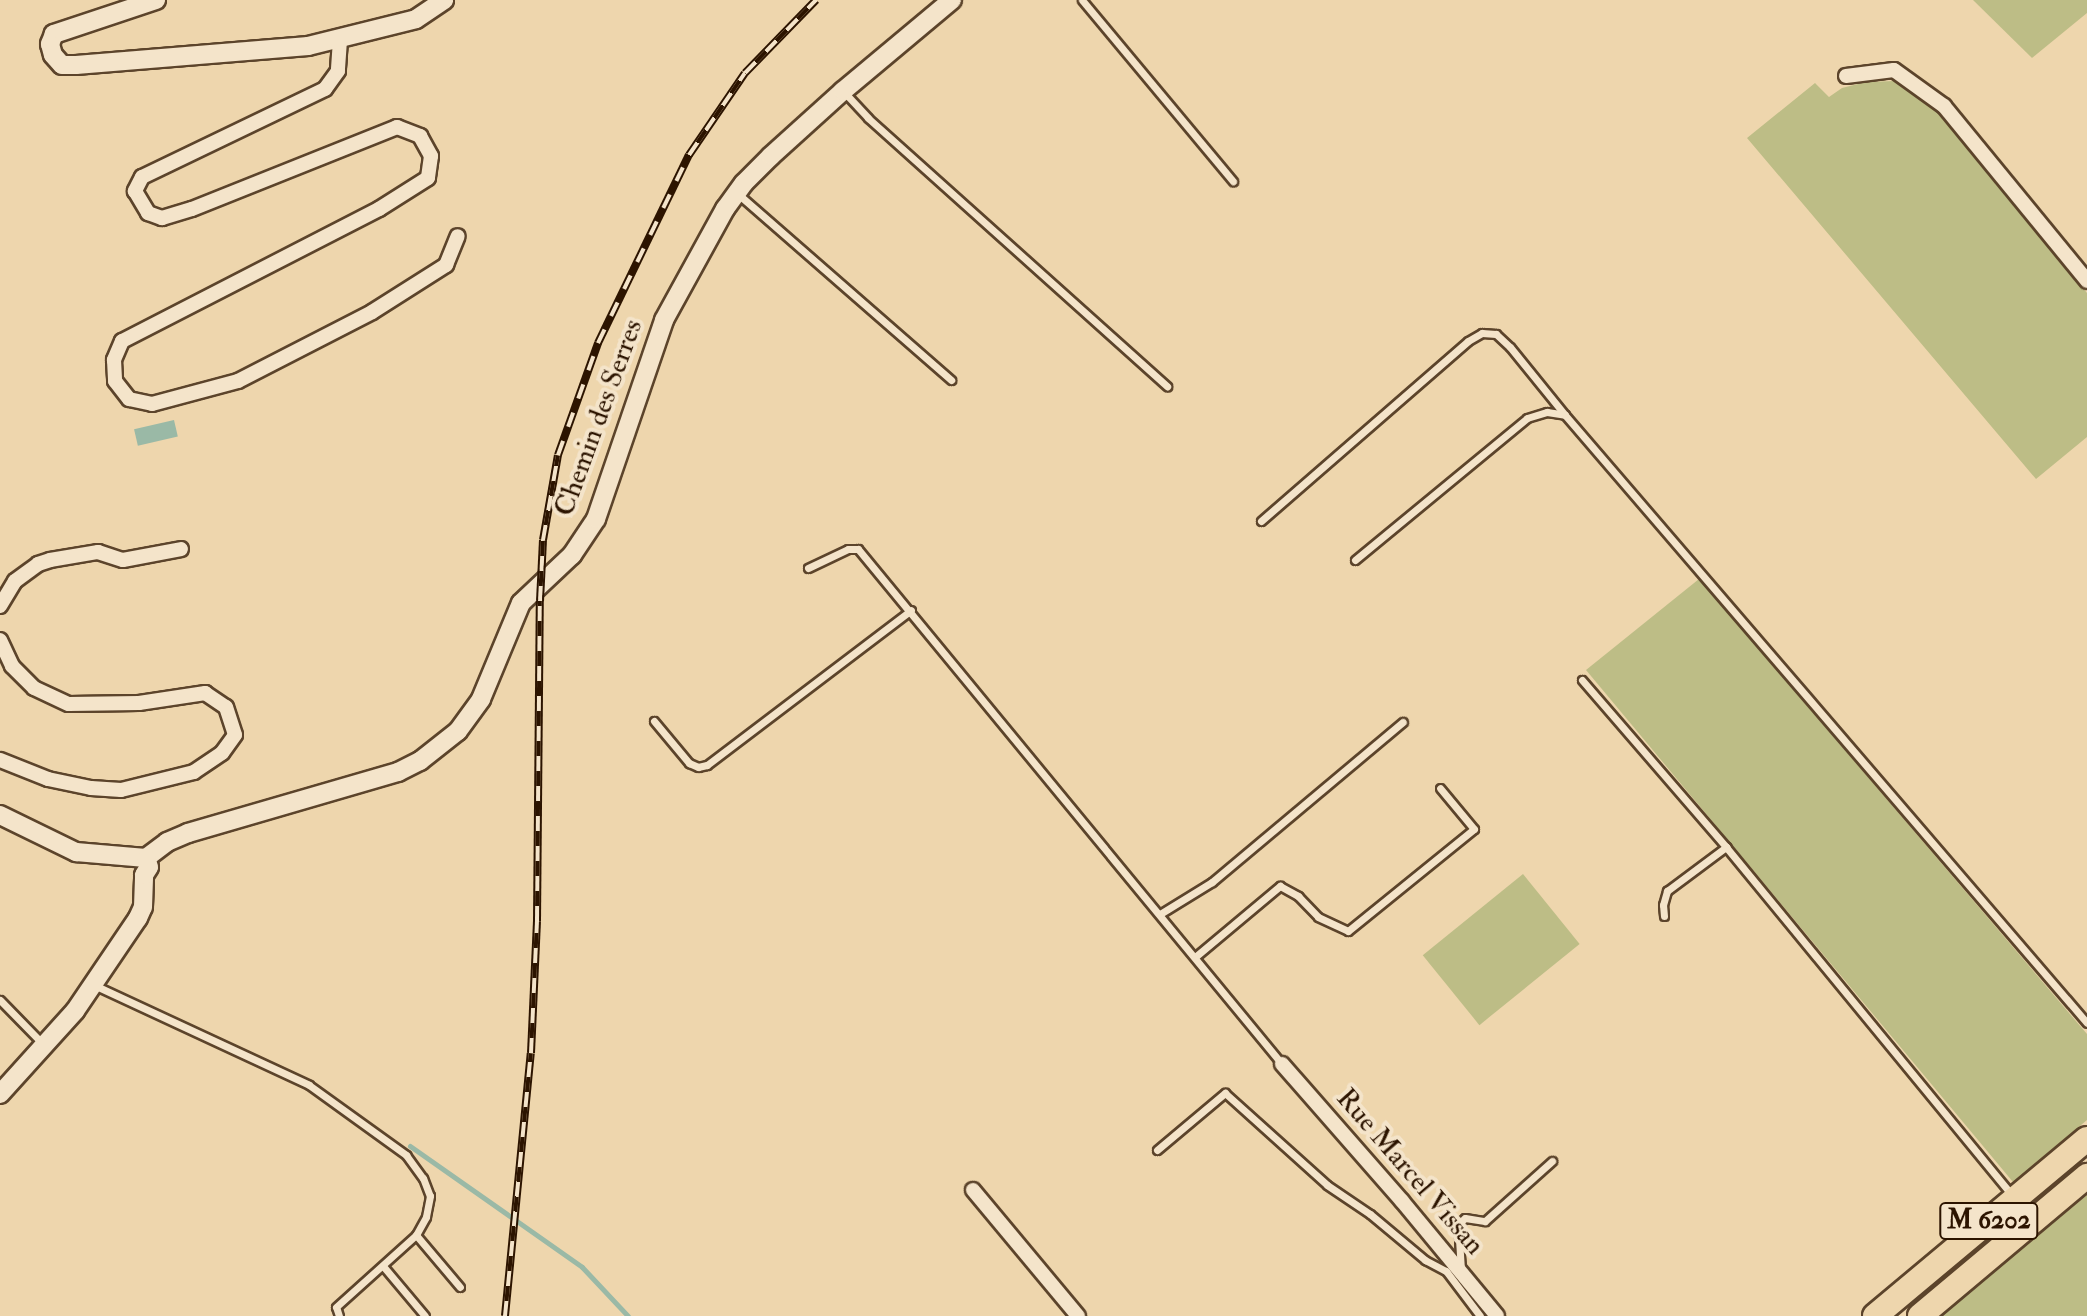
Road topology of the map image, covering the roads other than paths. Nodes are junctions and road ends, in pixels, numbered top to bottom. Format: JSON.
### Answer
{"nodes":[{"id":1,"x":156,"y":0,"type":"edge"},
{"id":2,"x":444,"y":0,"type":"edge"},
{"id":3,"x":952,"y":0,"type":"edge"},
{"id":4,"x":1082,"y":0,"type":"edge"},
{"id":5,"x":340,"y":40,"type":"junction"},
{"id":6,"x":1846,"y":76,"type":"dead end"},
{"id":7,"x":843,"y":91,"type":"junction"},
{"id":8,"x":1233,"y":181,"type":"dead end"},
{"id":9,"x":737,"y":193,"type":"junction"},
{"id":10,"x":458,"y":236,"type":"dead end"},
{"id":11,"x":2087,"y":281,"type":"edge"},
{"id":12,"x":951,"y":380,"type":"dead end"},
{"id":13,"x":1167,"y":386,"type":"dead end"},
{"id":14,"x":1565,"y":415,"type":"junction"},
{"id":15,"x":1261,"y":521,"type":"dead end"},
{"id":16,"x":181,"y":549,"type":"dead end"},
{"id":17,"x":1355,"y":560,"type":"dead end"},
{"id":18,"x":808,"y":568,"type":"dead end"},
{"id":19,"x":0,"y":606,"type":"edge"},
{"id":20,"x":911,"y":610,"type":"junction"},
{"id":21,"x":0,"y":640,"type":"edge"},
{"id":22,"x":1582,"y":680,"type":"dead end"},
{"id":23,"x":654,"y":721,"type":"dead end"},
{"id":24,"x":1403,"y":722,"type":"dead end"},
{"id":25,"x":0,"y":760,"type":"edge"},
{"id":26,"x":1440,"y":788,"type":"dead end"},
{"id":27,"x":0,"y":815,"type":"edge"},
{"id":28,"x":1726,"y":847,"type":"junction"},
{"id":29,"x":140,"y":864,"type":"junction"},
{"id":30,"x":1160,"y":914,"type":"junction"},
{"id":31,"x":1664,"y":916,"type":"dead end"},
{"id":32,"x":1195,"y":957,"type":"junction"},
{"id":33,"x":94,"y":985,"type":"junction"},
{"id":34,"x":0,"y":1000,"type":"edge"},
{"id":35,"x":2087,"y":1023,"type":"edge"},
{"id":36,"x":45,"y":1046,"type":"junction"},
{"id":37,"x":1282,"y":1064,"type":"joint"},
{"id":38,"x":0,"y":1094,"type":"edge"},
{"id":39,"x":2087,"y":1139,"type":"edge"},
{"id":40,"x":1157,"y":1150,"type":"dead end"},
{"id":41,"x":1552,"y":1161,"type":"dead end"},
{"id":42,"x":2087,"y":1176,"type":"edge"},
{"id":43,"x":973,"y":1190,"type":"dead end"},
{"id":44,"x":2016,"y":1198,"type":"junction"},
{"id":45,"x":416,"y":1235,"type":"junction"},
{"id":46,"x":383,"y":1266,"type":"junction"},
{"id":47,"x":1462,"y":1273,"type":"junction"},
{"id":48,"x":460,"y":1287,"type":"dead end"},
{"id":49,"x":339,"y":1316,"type":"edge"},
{"id":50,"x":425,"y":1316,"type":"edge"},
{"id":51,"x":1078,"y":1316,"type":"edge"},
{"id":52,"x":1480,"y":1316,"type":"edge"},
{"id":53,"x":1497,"y":1316,"type":"edge"},
{"id":54,"x":1875,"y":1316,"type":"edge"},
{"id":55,"x":1920,"y":1316,"type":"edge"}],
"edges":[{"from":1,"to":5,"type":"street"},
{"from":2,"to":5,"type":"street"},
{"from":3,"to":7,"type":"street","name":"Chemin des Serres"},
{"from":4,"to":8,"type":"lane"},
{"from":5,"to":10,"type":"street"},
{"from":6,"to":11,"type":"street"},
{"from":7,"to":9,"type":"street","name":"Chemin des Serres"},
{"from":7,"to":13,"type":"lane"},
{"from":9,"to":12,"type":"lane"},
{"from":9,"to":29,"type":"street","name":"Chemin des Serres"},
{"from":14,"to":15,"type":"lane"},
{"from":14,"to":17,"type":"lane"},
{"from":14,"to":35,"type":"lane"},
{"from":16,"to":19,"type":"street"},
{"from":18,"to":20,"type":"lane"},
{"from":20,"to":23,"type":"lane"},
{"from":20,"to":30,"type":"lane"},
{"from":21,"to":25,"type":"street"},
{"from":22,"to":28,"type":"lane"},
{"from":24,"to":30,"type":"lane"},
{"from":26,"to":32,"type":"lane"},
{"from":27,"to":29,"type":"street"},
{"from":28,"to":31,"type":"lane"},
{"from":28,"to":44,"type":"lane"},
{"from":29,"to":33,"type":"street"},
{"from":30,"to":32,"type":"lane"},
{"from":32,"to":37,"type":"lane"},
{"from":33,"to":36,"type":"street"},
{"from":33,"to":45,"type":"lane"},
{"from":34,"to":36,"type":"lane"},
{"from":36,"to":38,"type":"street"},
{"from":37,"to":47,"type":"street","name":"Rue Marcel Vissan"},
{"from":39,"to":44,"type":"main road","number":"M 6202"},
{"from":40,"to":52,"type":"lane"},
{"from":41,"to":47,"type":"lane"},
{"from":42,"to":55,"type":"main road","number":"M 6202"},
{"from":43,"to":51,"type":"street"},
{"from":44,"to":54,"type":"main road","number":"M 6202"},
{"from":45,"to":46,"type":"lane"},
{"from":45,"to":48,"type":"lane"},
{"from":46,"to":49,"type":"lane"},
{"from":46,"to":50,"type":"lane"},
{"from":47,"to":53,"type":"street","name":"Rue Marcel Vissan"}]}
